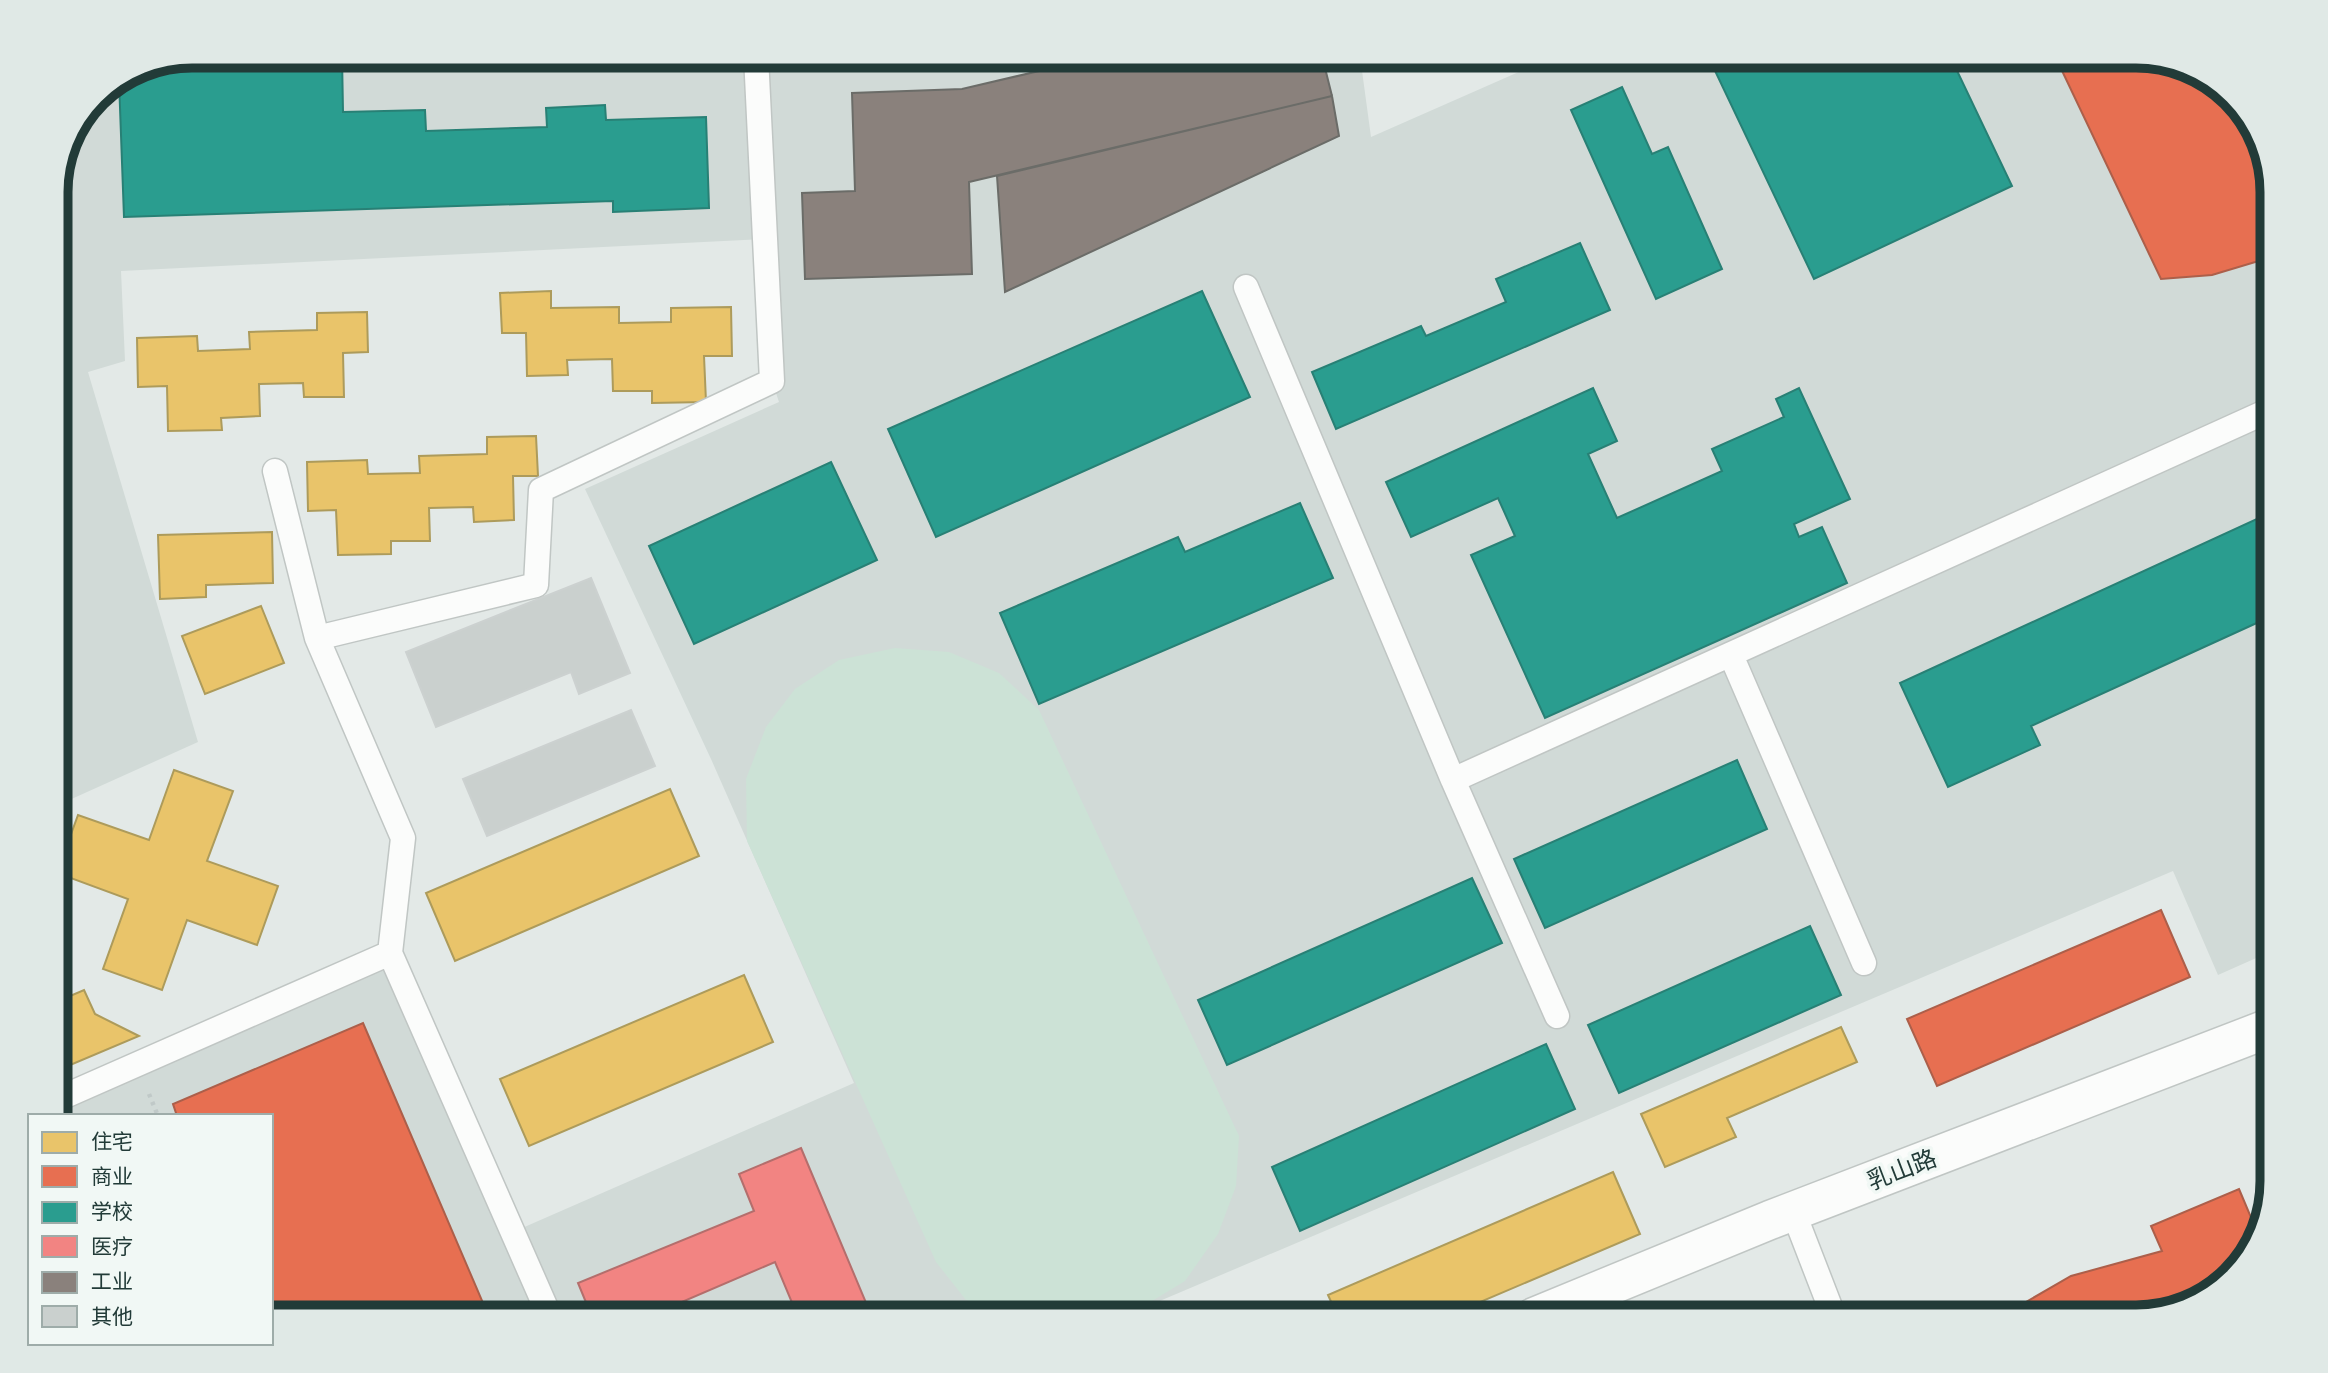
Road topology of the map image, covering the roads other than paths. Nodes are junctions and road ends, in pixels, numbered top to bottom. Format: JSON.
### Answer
{"nodes":[{"id":1,"x":757,"y":69,"type":"edge"},
{"id":2,"x":1246,"y":287,"type":"dead end"},
{"id":3,"x":2259,"y":415,"type":"edge"},
{"id":4,"x":275,"y":471,"type":"dead end"},
{"id":5,"x":317,"y":639,"type":"junction"},
{"id":6,"x":1731,"y":654,"type":"junction"},
{"id":7,"x":1454,"y":780,"type":"junction"},
{"id":8,"x":390,"y":953,"type":"junction"},
{"id":9,"x":1864,"y":963,"type":"dead end"},
{"id":10,"x":1557,"y":1016,"type":"dead end"},
{"id":11,"x":2260,"y":1032,"type":"edge"},
{"id":12,"x":69,"y":1094,"type":"edge"},
{"id":13,"x":1793,"y":1211,"type":"junction"},
{"id":14,"x":545,"y":1305,"type":"edge"},
{"id":15,"x":1563,"y":1305,"type":"edge"},
{"id":16,"x":1829,"y":1305,"type":"edge"}],
"edges":[{"from":1,"to":5,"type":"lane"},
{"from":2,"to":7,"type":"lane"},
{"from":3,"to":6,"type":"lane"},
{"from":4,"to":5,"type":"lane"},
{"from":5,"to":8,"type":"lane"},
{"from":6,"to":7,"type":"lane"},
{"from":6,"to":9,"type":"lane"},
{"from":7,"to":10,"type":"lane"},
{"from":8,"to":12,"type":"lane"},
{"from":8,"to":14,"type":"lane"},
{"from":11,"to":13,"type":"street","name":"乳山路"},
{"from":13,"to":15,"type":"street","name":"乳山路"},
{"from":13,"to":16,"type":"lane"}]}
